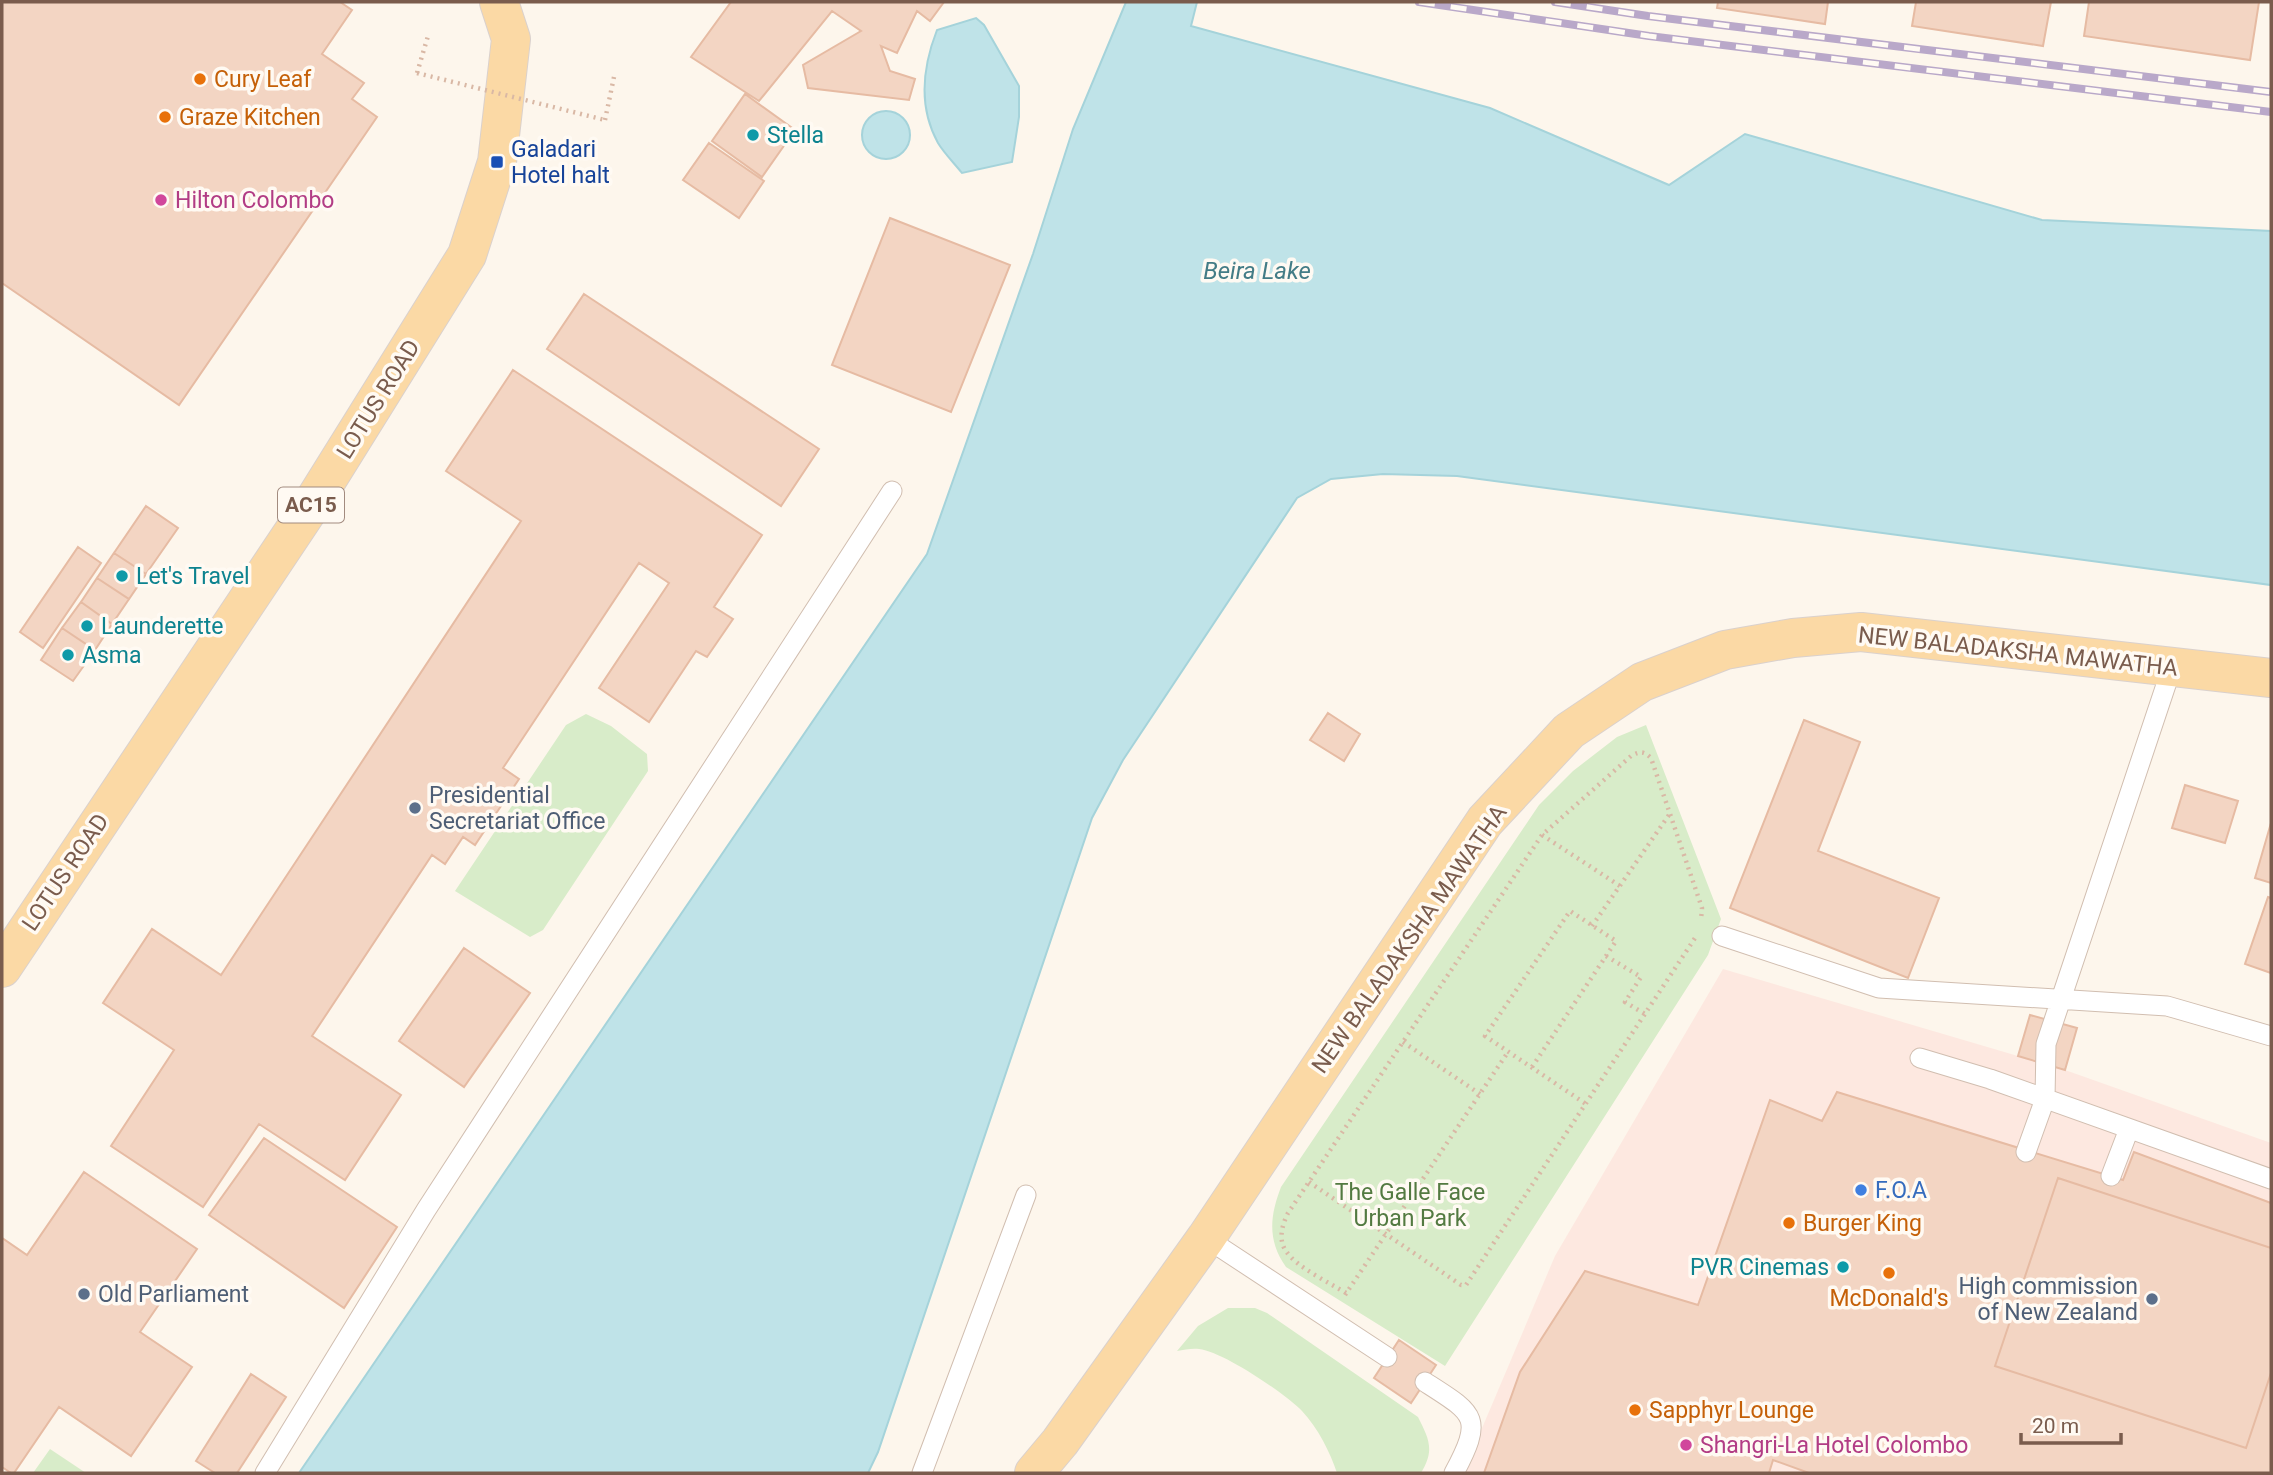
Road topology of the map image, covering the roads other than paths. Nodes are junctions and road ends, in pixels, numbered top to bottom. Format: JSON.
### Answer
{"nodes":[{"id":1,"x":499,"y":2,"type":"edge"},
{"id":2,"x":892,"y":491,"type":"dead end"},
{"id":3,"x":2172,"y":667,"type":"junction"},
{"id":4,"x":2271,"y":678,"type":"edge"},
{"id":5,"x":1721,"y":936,"type":"dead end"},
{"id":6,"x":2,"y":968,"type":"edge"},
{"id":7,"x":2061,"y":1001,"type":"junction"},
{"id":8,"x":2271,"y":1036,"type":"edge"},
{"id":9,"x":1920,"y":1058,"type":"dead end"},
{"id":10,"x":2045,"y":1098,"type":"junction"},
{"id":11,"x":2129,"y":1129,"type":"junction"},
{"id":12,"x":2026,"y":1152,"type":"dead end"},
{"id":13,"x":2111,"y":1176,"type":"dead end"},
{"id":14,"x":2271,"y":1179,"type":"edge"},
{"id":15,"x":1027,"y":1195,"type":"dead end"},
{"id":16,"x":1206,"y":1238,"type":"junction"},
{"id":17,"x":1387,"y":1357,"type":"dead end"},
{"id":18,"x":1425,"y":1382,"type":"dead end"},
{"id":19,"x":265,"y":1473,"type":"edge"},
{"id":20,"x":922,"y":1473,"type":"edge"},
{"id":21,"x":1034,"y":1473,"type":"edge"},
{"id":22,"x":1454,"y":1473,"type":"edge"}],
"edges":[{"from":1,"to":6,"type":"main road","name":"LOTUS ROAD","number":"AC15"},
{"from":2,"to":19,"type":"lane"},
{"from":3,"to":4,"type":"main road","name":"NEW BALADAKSHA MAWATHA"},
{"from":3,"to":7,"type":"lane"},
{"from":3,"to":16,"type":"main road","name":"NEW BALADAKSHA MAWATHA"},
{"from":5,"to":7,"type":"lane"},
{"from":7,"to":8,"type":"lane"},
{"from":7,"to":10,"type":"lane"},
{"from":9,"to":10,"type":"lane"},
{"from":10,"to":11,"type":"lane"},
{"from":10,"to":12,"type":"lane"},
{"from":11,"to":13,"type":"lane"},
{"from":11,"to":14,"type":"lane"},
{"from":15,"to":20,"type":"lane"},
{"from":16,"to":17,"type":"lane"},
{"from":16,"to":21,"type":"main road","name":"NEW BALADAKSHA MAWATHA"},
{"from":18,"to":22,"type":"lane"}]}
